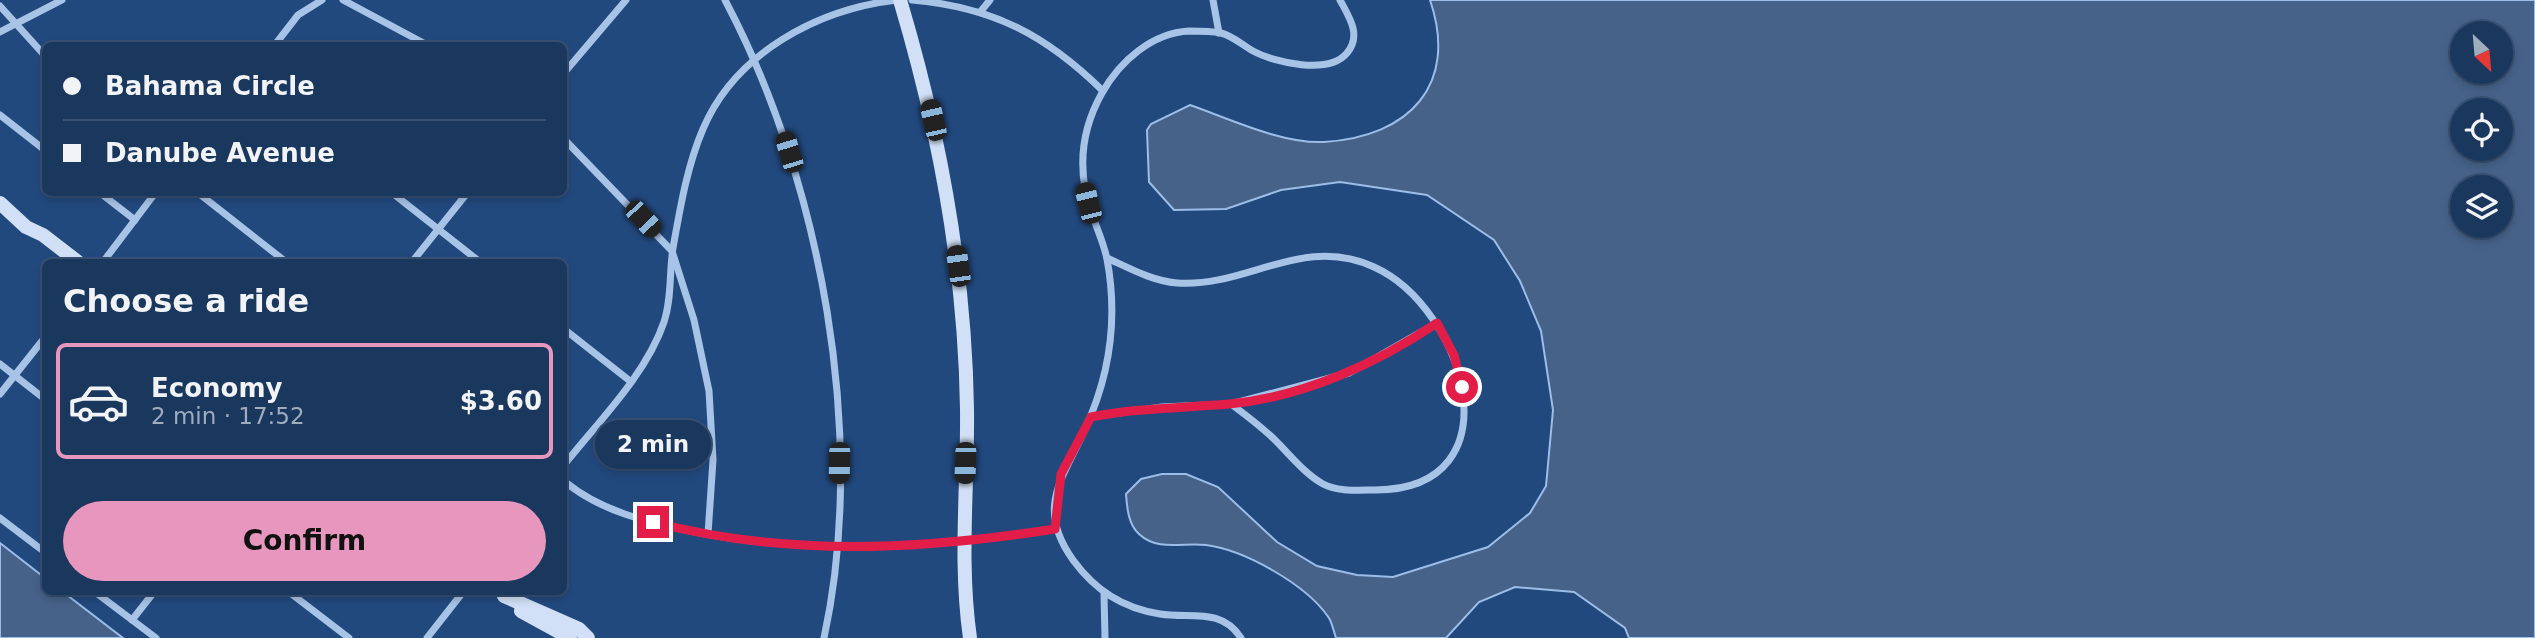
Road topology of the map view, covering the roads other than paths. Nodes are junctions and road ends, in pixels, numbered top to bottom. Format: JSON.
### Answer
{"nodes":[{"id":1,"x":62,"y":0,"type":"edge"},
{"id":2,"x":322,"y":0,"type":"edge"},
{"id":3,"x":344,"y":0,"type":"edge"},
{"id":4,"x":626,"y":0,"type":"edge"},
{"id":5,"x":725,"y":0,"type":"edge"},
{"id":6,"x":898,"y":0,"type":"edge"},
{"id":7,"x":912,"y":0,"type":"edge"},
{"id":8,"x":990,"y":0,"type":"edge"},
{"id":9,"x":1213,"y":0,"type":"edge"},
{"id":10,"x":1340,"y":0,"type":"edge"},
{"id":11,"x":0,"y":6,"type":"edge"},
{"id":12,"x":981,"y":11,"type":"junction"},
{"id":13,"x":15,"y":23,"type":"junction"},
{"id":14,"x":0,"y":32,"type":"edge"},
{"id":15,"x":1219,"y":33,"type":"junction"},
{"id":16,"x":277,"y":42,"type":"edge"},
{"id":17,"x":422,"y":42,"type":"edge"},
{"id":18,"x":42,"y":53,"type":"edge"},
{"id":19,"x":754,"y":60,"type":"junction"},
{"id":20,"x":567,"y":69,"type":"edge"},
{"id":21,"x":1103,"y":91,"type":"junction"},
{"id":22,"x":0,"y":116,"type":"edge"},
{"id":23,"x":567,"y":142,"type":"edge"},
{"id":24,"x":42,"y":148,"type":"edge"},
{"id":25,"x":104,"y":196,"type":"edge"},
{"id":26,"x":153,"y":196,"type":"edge"},
{"id":27,"x":202,"y":196,"type":"edge"},
{"id":28,"x":396,"y":196,"type":"edge"},
{"id":29,"x":465,"y":196,"type":"edge"},
{"id":30,"x":0,"y":202,"type":"edge"},
{"id":31,"x":135,"y":220,"type":"junction"},
{"id":32,"x":438,"y":230,"type":"junction"},
{"id":33,"x":673,"y":251,"type":"junction"},
{"id":34,"x":1107,"y":258,"type":"junction"},
{"id":35,"x":74,"y":259,"type":"edge"},
{"id":36,"x":105,"y":259,"type":"edge"},
{"id":37,"x":282,"y":259,"type":"edge"},
{"id":38,"x":414,"y":259,"type":"edge"},
{"id":39,"x":476,"y":259,"type":"edge"},
{"id":40,"x":1437,"y":323,"type":"junction"},
{"id":41,"x":567,"y":330,"type":"edge"},
{"id":42,"x":42,"y":341,"type":"edge"},
{"id":43,"x":0,"y":364,"type":"edge"},
{"id":44,"x":14,"y":376,"type":"junction"},
{"id":45,"x":630,"y":381,"type":"junction"},
{"id":46,"x":0,"y":394,"type":"edge"},
{"id":47,"x":42,"y":397,"type":"edge"},
{"id":48,"x":1231,"y":404,"type":"junction"},
{"id":49,"x":1091,"y":417,"type":"junction"},
{"id":50,"x":567,"y":461,"type":"edge"},
{"id":51,"x":567,"y":483,"type":"edge"},
{"id":52,"x":0,"y":517,"type":"edge"},
{"id":53,"x":1055,"y":529,"type":"junction"},
{"id":54,"x":708,"y":534,"type":"junction"},
{"id":55,"x":962,"y":542,"type":"junction"},
{"id":56,"x":836,"y":548,"type":"junction"},
{"id":57,"x":42,"y":550,"type":"edge"},
{"id":58,"x":1104,"y":594,"type":"junction"},
{"id":59,"x":99,"y":595,"type":"edge"},
{"id":60,"x":152,"y":595,"type":"edge"},
{"id":61,"x":293,"y":595,"type":"edge"},
{"id":62,"x":461,"y":595,"type":"edge"},
{"id":63,"x":502,"y":595,"type":"edge"},
{"id":64,"x":503,"y":595,"type":"edge"},
{"id":65,"x":132,"y":620,"type":"junction"},
{"id":66,"x":156,"y":638,"type":"edge"},
{"id":67,"x":349,"y":638,"type":"edge"},
{"id":68,"x":427,"y":638,"type":"edge"},
{"id":69,"x":570,"y":638,"type":"edge"},
{"id":70,"x":589,"y":638,"type":"edge"},
{"id":71,"x":824,"y":638,"type":"edge"},
{"id":72,"x":970,"y":638,"type":"edge"},
{"id":73,"x":1105,"y":638,"type":"edge"},
{"id":74,"x":1241,"y":638,"type":"edge"}],
"edges":[{"from":1,"to":13,"type":"street"},
{"from":2,"to":16,"type":"street"},
{"from":3,"to":17,"type":"street"},
{"from":4,"to":20,"type":"street"},
{"from":5,"to":19,"type":"street"},
{"from":6,"to":19,"type":"street"},
{"from":6,"to":55,"type":"street"},
{"from":7,"to":12,"type":"street"},
{"from":8,"to":12,"type":"street"},
{"from":9,"to":15,"type":"street"},
{"from":10,"to":15,"type":"street"},
{"from":11,"to":13,"type":"street"},
{"from":12,"to":21,"type":"street"},
{"from":13,"to":14,"type":"street"},
{"from":13,"to":18,"type":"street"},
{"from":15,"to":21,"type":"street"},
{"from":19,"to":33,"type":"street"},
{"from":19,"to":56,"type":"street"},
{"from":21,"to":34,"type":"street"},
{"from":22,"to":24,"type":"street"},
{"from":23,"to":33,"type":"street"},
{"from":25,"to":31,"type":"street"},
{"from":26,"to":31,"type":"street"},
{"from":27,"to":37,"type":"street"},
{"from":28,"to":32,"type":"street"},
{"from":29,"to":32,"type":"street"},
{"from":30,"to":35,"type":"street"},
{"from":31,"to":36,"type":"street"},
{"from":32,"to":38,"type":"street"},
{"from":32,"to":39,"type":"street"},
{"from":33,"to":45,"type":"street"},
{"from":33,"to":54,"type":"street"},
{"from":34,"to":40,"type":"street"},
{"from":34,"to":49,"type":"street"},
{"from":40,"to":48,"type":"street"},
{"from":40,"to":48,"type":"street"},
{"from":41,"to":45,"type":"street"},
{"from":42,"to":44,"type":"street"},
{"from":43,"to":44,"type":"street"},
{"from":44,"to":46,"type":"street"},
{"from":44,"to":47,"type":"street"},
{"from":45,"to":50,"type":"street"},
{"from":48,"to":49,"type":"street"},
{"from":49,"to":53,"type":"street"},
{"from":51,"to":54,"type":"street"},
{"from":52,"to":57,"type":"street"},
{"from":53,"to":55,"type":"street"},
{"from":53,"to":58,"type":"street"},
{"from":54,"to":56,"type":"street"},
{"from":55,"to":56,"type":"street"},
{"from":55,"to":72,"type":"street"},
{"from":56,"to":71,"type":"street"},
{"from":58,"to":73,"type":"street"},
{"from":58,"to":74,"type":"street"},
{"from":59,"to":65,"type":"street"},
{"from":60,"to":65,"type":"street"},
{"from":61,"to":67,"type":"street"},
{"from":62,"to":68,"type":"street"},
{"from":63,"to":69,"type":"street"},
{"from":64,"to":70,"type":"street"},
{"from":65,"to":66,"type":"street"}]}
